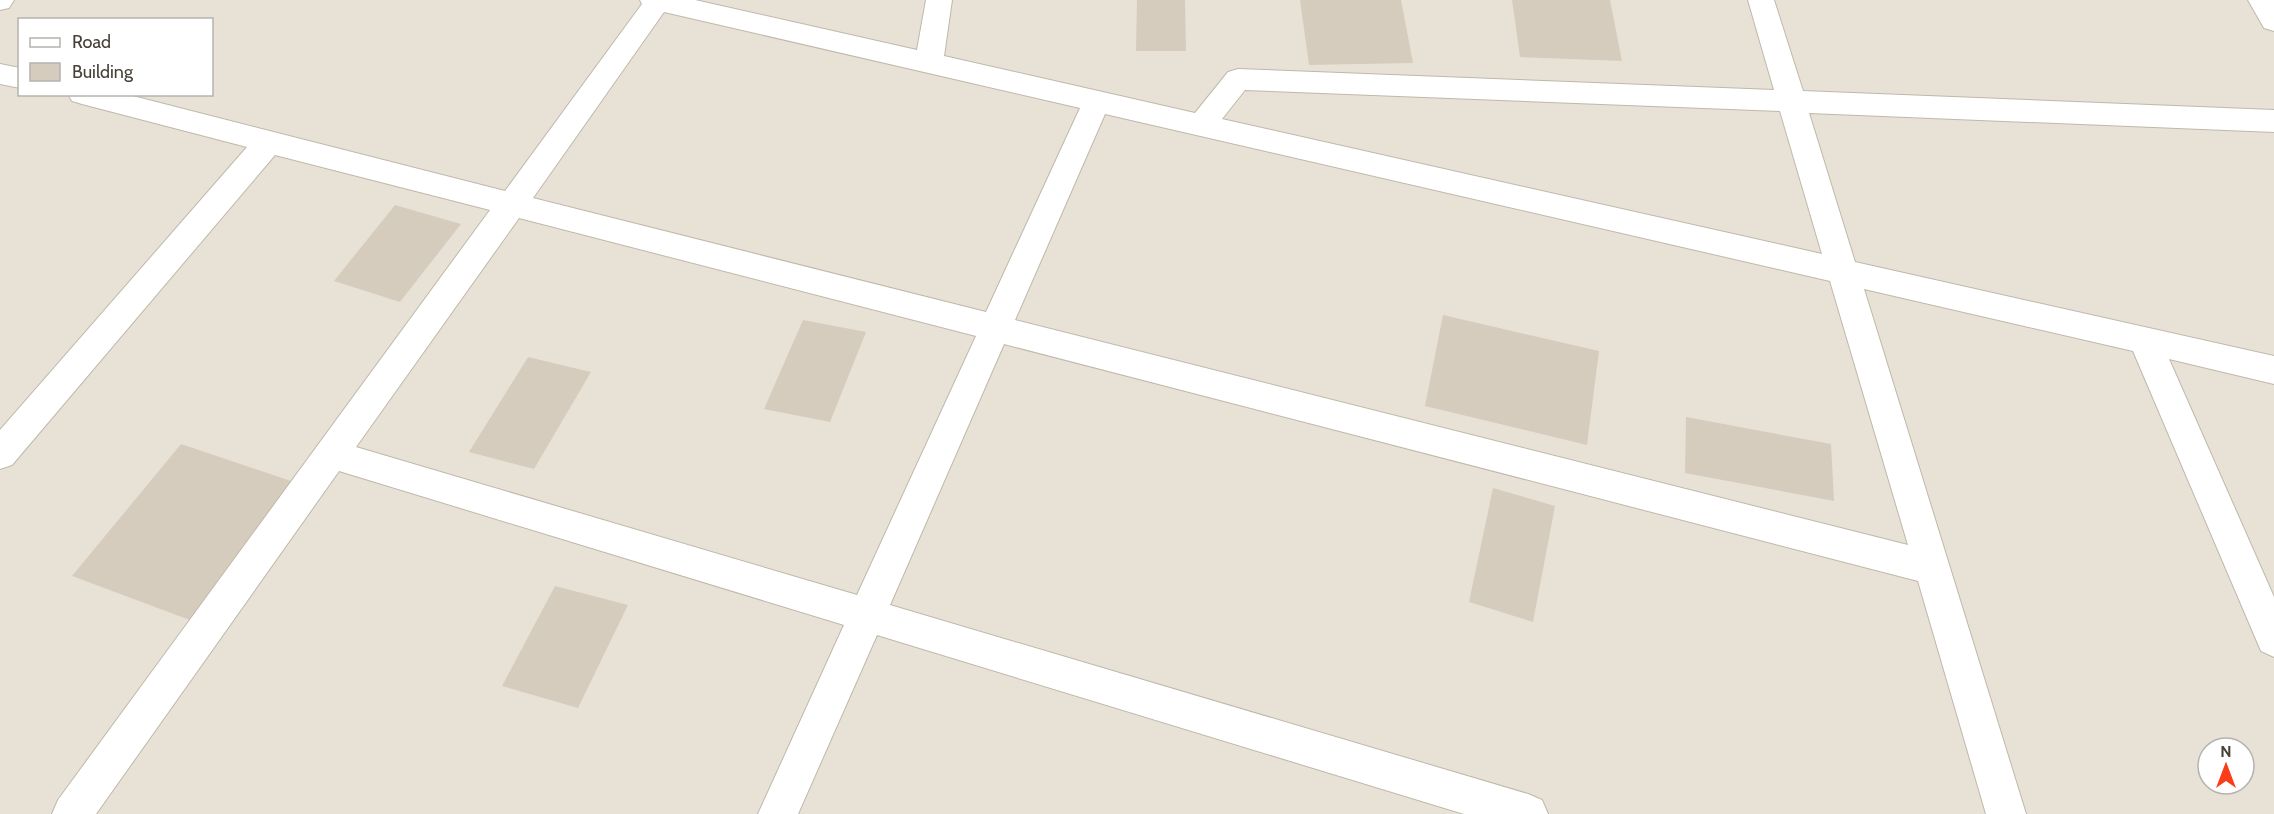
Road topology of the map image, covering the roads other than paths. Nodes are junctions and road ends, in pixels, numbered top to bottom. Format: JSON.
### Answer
{"nodes":[{"id":1,"x":939,"y":0,"type":"edge"},
{"id":2,"x":1761,"y":0,"type":"edge"},
{"id":3,"x":2261,"y":0,"type":"edge"},
{"id":4,"x":655,"y":1,"type":"edge"},
{"id":5,"x":2274,"y":21,"type":"edge"},
{"id":6,"x":929,"y":63,"type":"junction"},
{"id":7,"x":0,"y":74,"type":"edge"},
{"id":8,"x":18,"y":78,"type":"edge"},
{"id":9,"x":90,"y":96,"type":"edge"},
{"id":10,"x":1097,"y":101,"type":"junction"},
{"id":11,"x":1793,"y":101,"type":"junction"},
{"id":12,"x":2274,"y":121,"type":"edge"},
{"id":13,"x":1201,"y":125,"type":"junction"},
{"id":14,"x":269,"y":142,"type":"junction"},
{"id":15,"x":512,"y":204,"type":"junction"},
{"id":16,"x":1845,"y":272,"type":"junction"},
{"id":17,"x":995,"y":328,"type":"junction"},
{"id":18,"x":2144,"y":340,"type":"junction"},
{"id":19,"x":2274,"y":369,"type":"edge"},
{"id":20,"x":0,"y":454,"type":"edge"},
{"id":21,"x":331,"y":454,"type":"junction"},
{"id":22,"x":1932,"y":568,"type":"junction"},
{"id":23,"x":867,"y":616,"type":"junction"},
{"id":24,"x":2274,"y":639,"type":"edge"},
{"id":25,"x":72,"y":814,"type":"edge"},
{"id":26,"x":778,"y":814,"type":"edge"},
{"id":27,"x":1528,"y":814,"type":"edge"},
{"id":28,"x":2006,"y":814,"type":"edge"}],
"edges":[{"from":1,"to":6,"type":"street"},
{"from":2,"to":11,"type":"street"},
{"from":3,"to":5,"type":"street"},
{"from":4,"to":6,"type":"street"},
{"from":4,"to":15,"type":"street"},
{"from":6,"to":10,"type":"street"},
{"from":7,"to":8,"type":"street"},
{"from":9,"to":14,"type":"street"},
{"from":10,"to":13,"type":"street"},
{"from":10,"to":17,"type":"street"},
{"from":11,"to":12,"type":"street"},
{"from":11,"to":13,"type":"street"},
{"from":11,"to":16,"type":"street"},
{"from":13,"to":16,"type":"street"},
{"from":14,"to":15,"type":"street"},
{"from":14,"to":20,"type":"street"},
{"from":15,"to":17,"type":"street"},
{"from":15,"to":21,"type":"street"},
{"from":16,"to":18,"type":"street"},
{"from":16,"to":22,"type":"street"},
{"from":17,"to":22,"type":"street"},
{"from":17,"to":23,"type":"street"},
{"from":18,"to":19,"type":"street"},
{"from":18,"to":24,"type":"street"},
{"from":21,"to":23,"type":"street"},
{"from":21,"to":25,"type":"street"},
{"from":22,"to":28,"type":"street"},
{"from":23,"to":26,"type":"street"},
{"from":23,"to":27,"type":"street"}]}
